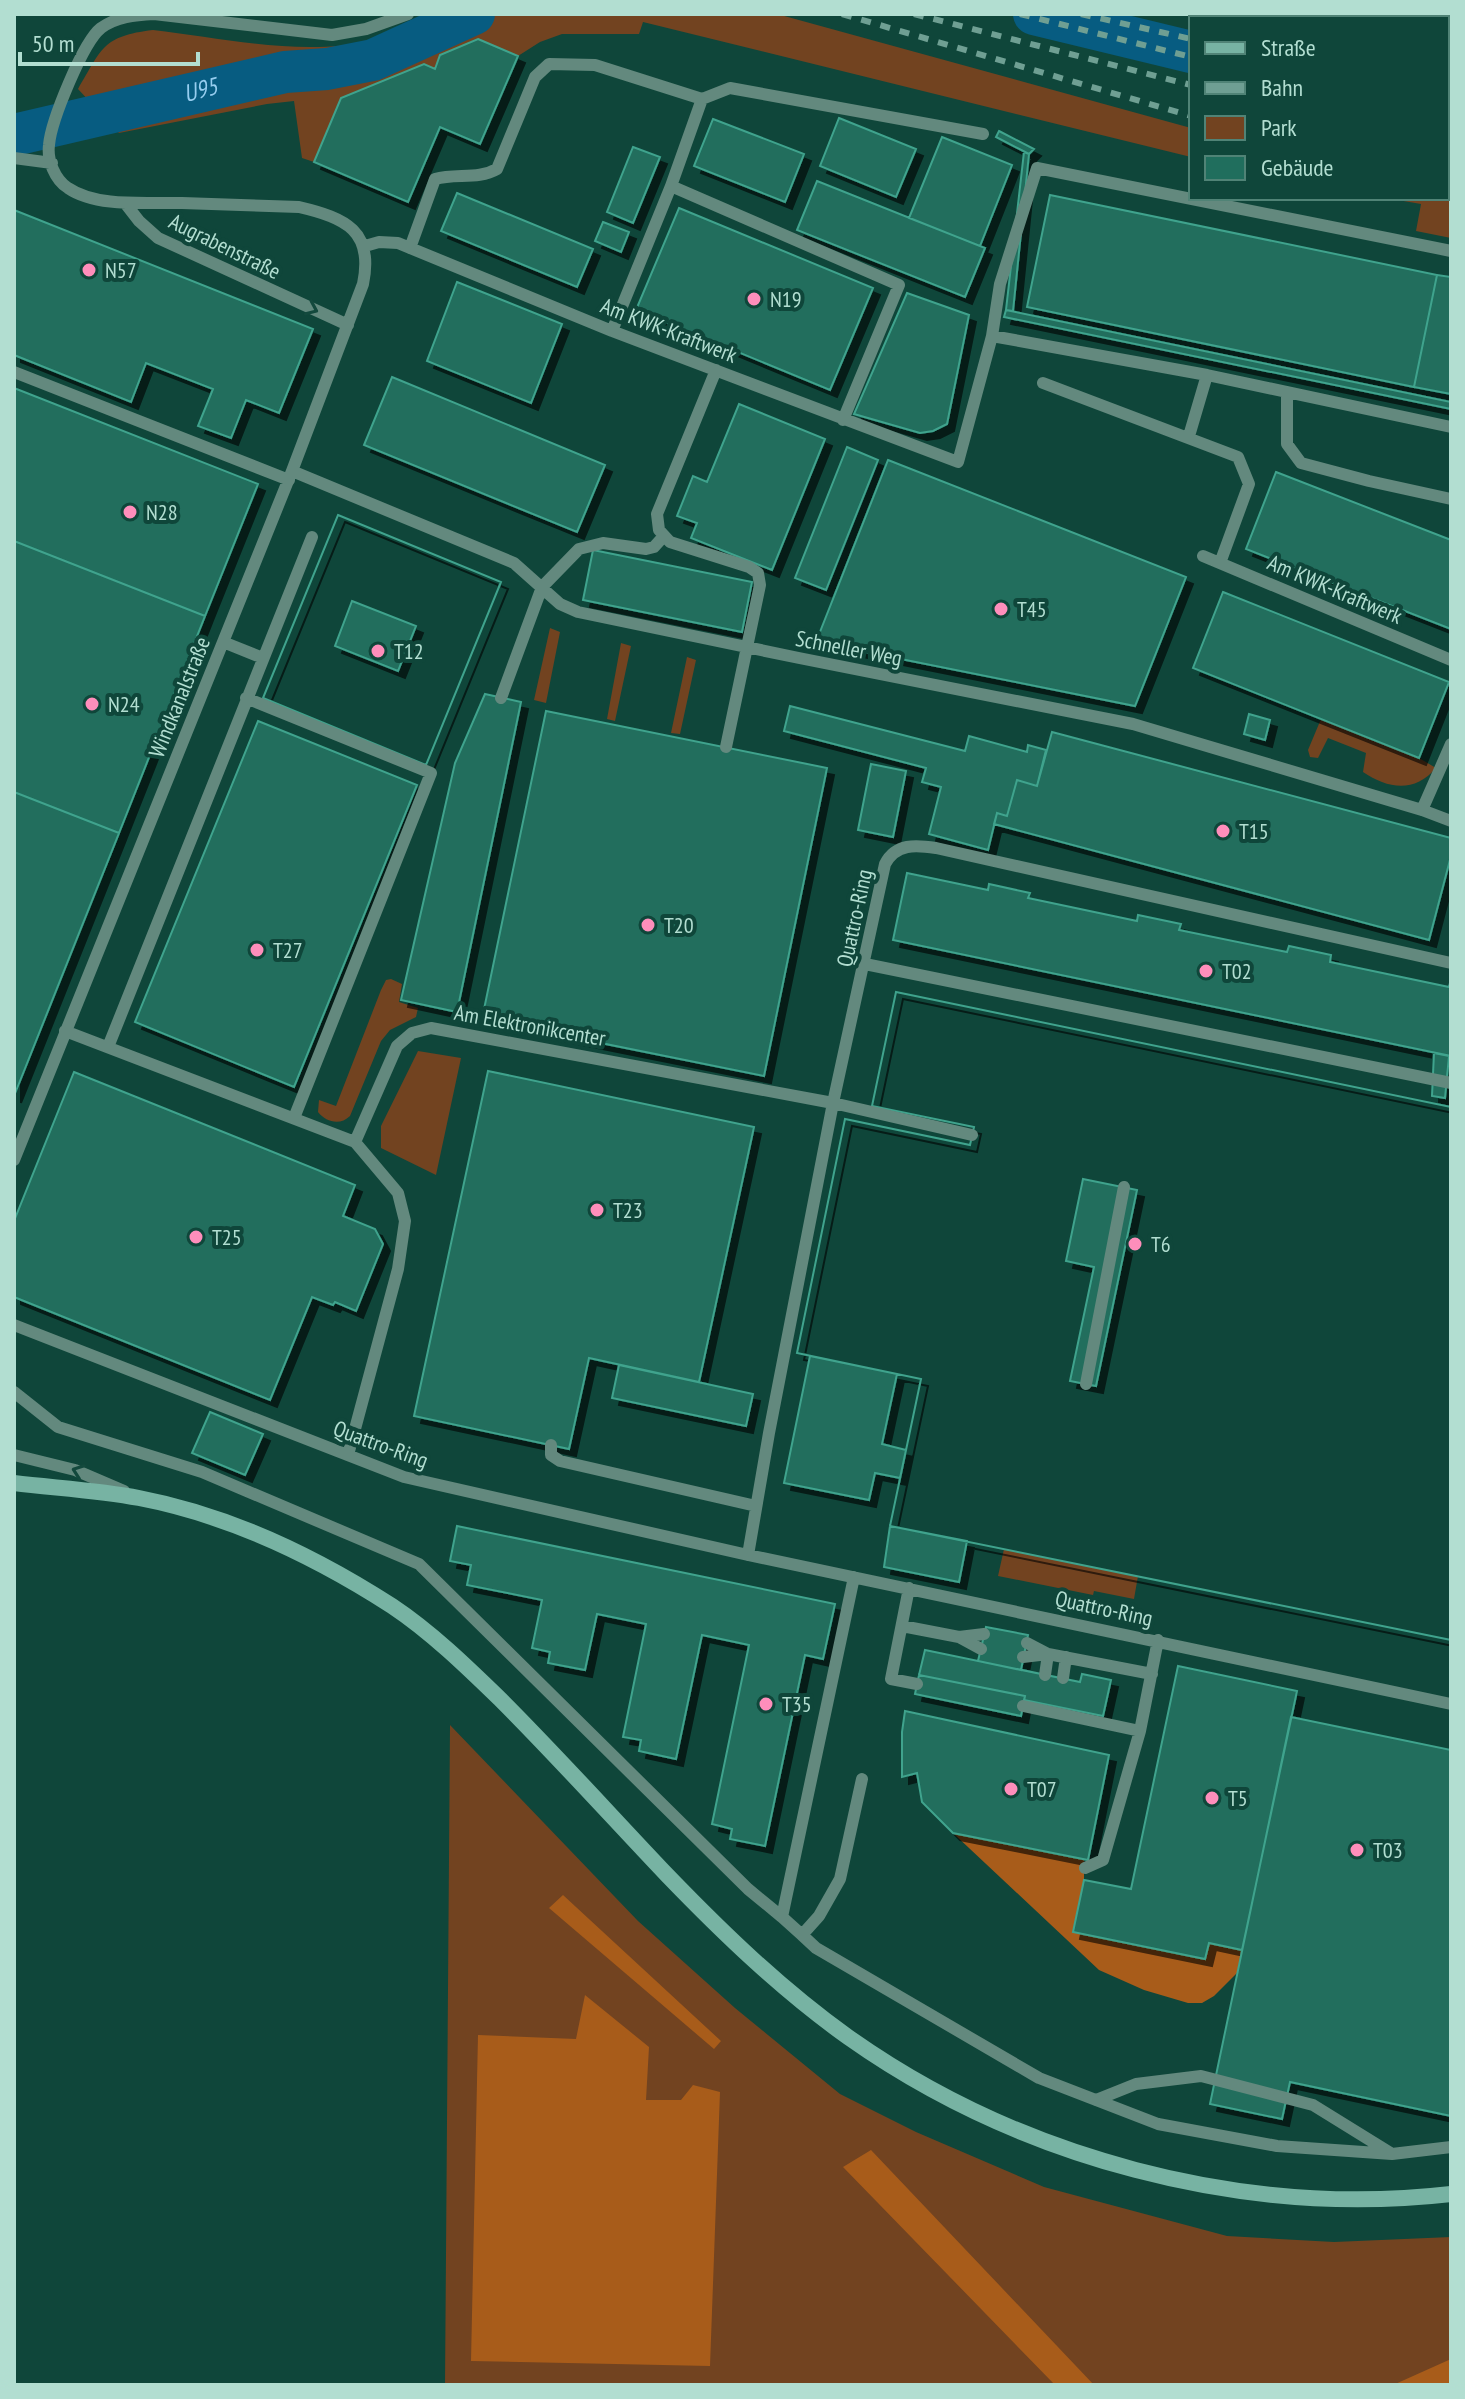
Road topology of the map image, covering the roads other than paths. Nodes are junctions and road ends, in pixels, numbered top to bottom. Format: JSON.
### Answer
{"nodes":[{"id":1,"x":408,"y":14,"type":"edge"},
{"id":2,"x":702,"y":99,"type":"junction"},
{"id":3,"x":983,"y":134,"type":"dead end"},
{"id":4,"x":14,"y":158,"type":"edge"},
{"id":5,"x":52,"y":163,"type":"junction"},
{"id":6,"x":671,"y":186,"type":"junction"},
{"id":7,"x":1189,"y":198,"type":"edge"},
{"id":8,"x":1197,"y":200,"type":"edge"},
{"id":9,"x":125,"y":203,"type":"junction"},
{"id":10,"x":365,"y":246,"type":"junction"},
{"id":11,"x":410,"y":248,"type":"junction"},
{"id":12,"x":1451,"y":251,"type":"edge"},
{"id":13,"x":348,"y":325,"type":"junction"},
{"id":14,"x":612,"y":331,"type":"junction"},
{"id":15,"x":992,"y":336,"type":"junction"},
{"id":16,"x":716,"y":370,"type":"junction"},
{"id":17,"x":14,"y":372,"type":"edge"},
{"id":18,"x":1207,"y":375,"type":"junction"},
{"id":19,"x":1043,"y":383,"type":"dead end"},
{"id":20,"x":1287,"y":392,"type":"junction"},
{"id":21,"x":843,"y":420,"type":"junction"},
{"id":22,"x":1451,"y":427,"type":"edge"},
{"id":23,"x":1189,"y":436,"type":"junction"},
{"id":24,"x":291,"y":475,"type":"junction"},
{"id":25,"x":1451,"y":499,"type":"edge"},
{"id":26,"x":312,"y":537,"type":"dead end"},
{"id":27,"x":663,"y":537,"type":"junction"},
{"id":28,"x":1203,"y":556,"type":"dead end"},
{"id":29,"x":1220,"y":563,"type":"junction"},
{"id":30,"x":542,"y":587,"type":"junction"},
{"id":31,"x":223,"y":642,"type":"junction"},
{"id":32,"x":746,"y":647,"type":"junction"},
{"id":33,"x":263,"y":658,"type":"junction"},
{"id":34,"x":1451,"y":660,"type":"edge"},
{"id":35,"x":246,"y":698,"type":"junction"},
{"id":36,"x":501,"y":698,"type":"dead end"},
{"id":37,"x":1451,"y":744,"type":"edge"},
{"id":38,"x":726,"y":747,"type":"dead end"},
{"id":39,"x":1422,"y":810,"type":"junction"},
{"id":40,"x":1451,"y":821,"type":"edge"},
{"id":41,"x":1451,"y":963,"type":"edge"},
{"id":42,"x":865,"y":964,"type":"junction"},
{"id":43,"x":65,"y":1031,"type":"junction"},
{"id":44,"x":108,"y":1047,"type":"junction"},
{"id":45,"x":664,"y":1055,"type":"dead end"},
{"id":46,"x":661,"y":1069,"type":"junction"},
{"id":47,"x":1449,"y":1083,"type":"edge"},
{"id":48,"x":833,"y":1103,"type":"junction"},
{"id":49,"x":294,"y":1118,"type":"junction"},
{"id":50,"x":972,"y":1135,"type":"dead end"},
{"id":51,"x":355,"y":1142,"type":"junction"},
{"id":52,"x":14,"y":1160,"type":"edge"},
{"id":53,"x":1124,"y":1187,"type":"dead end"},
{"id":54,"x":14,"y":1325,"type":"edge"},
{"id":55,"x":1086,"y":1384,"type":"dead end"},
{"id":56,"x":14,"y":1392,"type":"edge"},
{"id":57,"x":551,"y":1445,"type":"dead end"},
{"id":58,"x":14,"y":1455,"type":"edge"},
{"id":59,"x":348,"y":1455,"type":"junction"},
{"id":60,"x":14,"y":1483,"type":"edge"},
{"id":61,"x":138,"y":1498,"type":"junction"},
{"id":62,"x":756,"y":1506,"type":"junction"},
{"id":63,"x":748,"y":1555,"type":"junction"},
{"id":64,"x":854,"y":1577,"type":"junction"},
{"id":65,"x":909,"y":1588,"type":"junction"},
{"id":66,"x":902,"y":1626,"type":"junction"},
{"id":67,"x":984,"y":1634,"type":"dead end"},
{"id":68,"x":959,"y":1637,"type":"junction"},
{"id":69,"x":1158,"y":1640,"type":"junction"},
{"id":70,"x":1027,"y":1643,"type":"dead end"},
{"id":71,"x":981,"y":1649,"type":"dead end"},
{"id":72,"x":1048,"y":1654,"type":"junction"},
{"id":73,"x":1023,"y":1657,"type":"dead end"},
{"id":74,"x":1066,"y":1657,"type":"junction"},
{"id":75,"x":1152,"y":1674,"type":"junction"},
{"id":76,"x":1045,"y":1675,"type":"dead end"},
{"id":77,"x":1063,"y":1678,"type":"dead end"},
{"id":78,"x":917,"y":1684,"type":"dead end"},
{"id":79,"x":1451,"y":1704,"type":"edge"},
{"id":80,"x":1023,"y":1706,"type":"dead end"},
{"id":81,"x":1140,"y":1731,"type":"junction"},
{"id":82,"x":862,"y":1779,"type":"dead end"},
{"id":83,"x":1085,"y":1868,"type":"dead end"},
{"id":84,"x":782,"y":1917,"type":"junction"},
{"id":85,"x":802,"y":1935,"type":"junction"},
{"id":86,"x":1096,"y":2100,"type":"junction"},
{"id":87,"x":1451,"y":2147,"type":"edge"},
{"id":88,"x":1392,"y":2154,"type":"junction"},
{"id":89,"x":1451,"y":2194,"type":"edge"}],
"edges":[{"from":1,"to":5,"type":"lane"},
{"from":2,"to":3,"type":"lane"},
{"from":2,"to":6,"type":"lane"},
{"from":2,"to":11,"type":"lane"},
{"from":4,"to":5,"type":"lane"},
{"from":5,"to":9,"type":"lane"},
{"from":6,"to":14,"type":"lane"},
{"from":6,"to":21,"type":"lane"},
{"from":7,"to":15,"type":"lane"},
{"from":8,"to":12,"type":"lane"},
{"from":9,"to":10,"type":"lane"},
{"from":9,"to":13,"type":"lane","name":"Augrabenstraße","one_way":true},
{"from":10,"to":11,"type":"lane","name":"Am KWK-Kraftwerk"},
{"from":10,"to":13,"type":"lane","name":"Windkanalstraße"},
{"from":11,"to":14,"type":"lane","name":"Am KWK-Kraftwerk"},
{"from":13,"to":24,"type":"lane","name":"Windkanalstraße"},
{"from":14,"to":16,"type":"lane","name":"Am KWK-Kraftwerk"},
{"from":15,"to":18,"type":"lane"},
{"from":15,"to":21,"type":"lane","name":"Am KWK-Kraftwerk"},
{"from":16,"to":21,"type":"lane","name":"Am KWK-Kraftwerk"},
{"from":16,"to":27,"type":"lane"},
{"from":17,"to":24,"type":"lane","name":"Schneller Weg"},
{"from":18,"to":20,"type":"lane"},
{"from":18,"to":23,"type":"lane"},
{"from":19,"to":23,"type":"lane"},
{"from":20,"to":22,"type":"lane"},
{"from":20,"to":25,"type":"lane"},
{"from":23,"to":29,"type":"lane"},
{"from":24,"to":30,"type":"lane","name":"Schneller Weg"},
{"from":24,"to":31,"type":"lane","name":"Windkanalstraße"},
{"from":26,"to":33,"type":"lane"},
{"from":27,"to":30,"type":"lane"},
{"from":27,"to":32,"type":"lane"},
{"from":28,"to":29,"type":"lane","name":"Am KWK-Kraftwerk"},
{"from":29,"to":34,"type":"lane","name":"Am KWK-Kraftwerk"},
{"from":30,"to":32,"type":"lane","name":"Schneller Weg"},
{"from":30,"to":36,"type":"lane"},
{"from":31,"to":33,"type":"lane"},
{"from":31,"to":43,"type":"lane","name":"Windkanalstraße"},
{"from":32,"to":38,"type":"lane"},
{"from":32,"to":39,"type":"lane","name":"Schneller Weg"},
{"from":33,"to":35,"type":"lane"},
{"from":35,"to":44,"type":"lane"},
{"from":35,"to":49,"type":"lane"},
{"from":37,"to":39,"type":"lane"},
{"from":39,"to":40,"type":"lane","name":"Schneller Weg"},
{"from":41,"to":42,"type":"lane","name":"Quattro-Ring"},
{"from":42,"to":47,"type":"lane"},
{"from":42,"to":48,"type":"lane","name":"Quattro-Ring"},
{"from":43,"to":44,"type":"lane"},
{"from":43,"to":52,"type":"lane","name":"Windkanalstraße"},
{"from":44,"to":49,"type":"lane"},
{"from":45,"to":46,"type":"lane"},
{"from":46,"to":48,"type":"lane","name":"Am Elektronikcenter"},
{"from":46,"to":51,"type":"lane","name":"Am Elektronikcenter"},
{"from":48,"to":50,"type":"lane","name":"Am Elektronikcenter"},
{"from":48,"to":62,"type":"lane","name":"Quattro-Ring"},
{"from":49,"to":51,"type":"lane"},
{"from":51,"to":59,"type":"lane"},
{"from":53,"to":55,"type":"lane"},
{"from":54,"to":59,"type":"lane","name":"Quattro-Ring"},
{"from":56,"to":84,"type":"lane"},
{"from":57,"to":62,"type":"lane"},
{"from":61,"to":58,"type":"lane","one_way":true},
{"from":59,"to":63,"type":"lane","name":"Quattro-Ring"},
{"from":60,"to":61,"type":"main road"},
{"from":61,"to":89,"type":"main road"},
{"from":62,"to":63,"type":"lane","name":"Quattro-Ring"},
{"from":63,"to":64,"type":"lane","name":"Quattro-Ring"},
{"from":64,"to":65,"type":"lane","name":"Quattro-Ring"},
{"from":64,"to":84,"type":"lane"},
{"from":65,"to":66,"type":"lane"},
{"from":65,"to":69,"type":"lane","name":"Quattro-Ring"},
{"from":66,"to":68,"type":"lane"},
{"from":66,"to":78,"type":"lane"},
{"from":67,"to":68,"type":"lane"},
{"from":68,"to":71,"type":"lane"},
{"from":69,"to":75,"type":"lane"},
{"from":69,"to":79,"type":"lane","name":"Quattro-Ring"},
{"from":70,"to":72,"type":"lane"},
{"from":72,"to":73,"type":"lane"},
{"from":72,"to":74,"type":"lane"},
{"from":72,"to":76,"type":"lane"},
{"from":74,"to":75,"type":"lane"},
{"from":74,"to":77,"type":"lane"},
{"from":75,"to":81,"type":"lane"},
{"from":80,"to":81,"type":"lane"},
{"from":81,"to":83,"type":"lane"},
{"from":82,"to":85,"type":"lane"},
{"from":84,"to":85,"type":"lane"},
{"from":85,"to":86,"type":"lane"},
{"from":86,"to":88,"type":"lane"},
{"from":86,"to":88,"type":"lane"},
{"from":87,"to":88,"type":"lane"}]}
